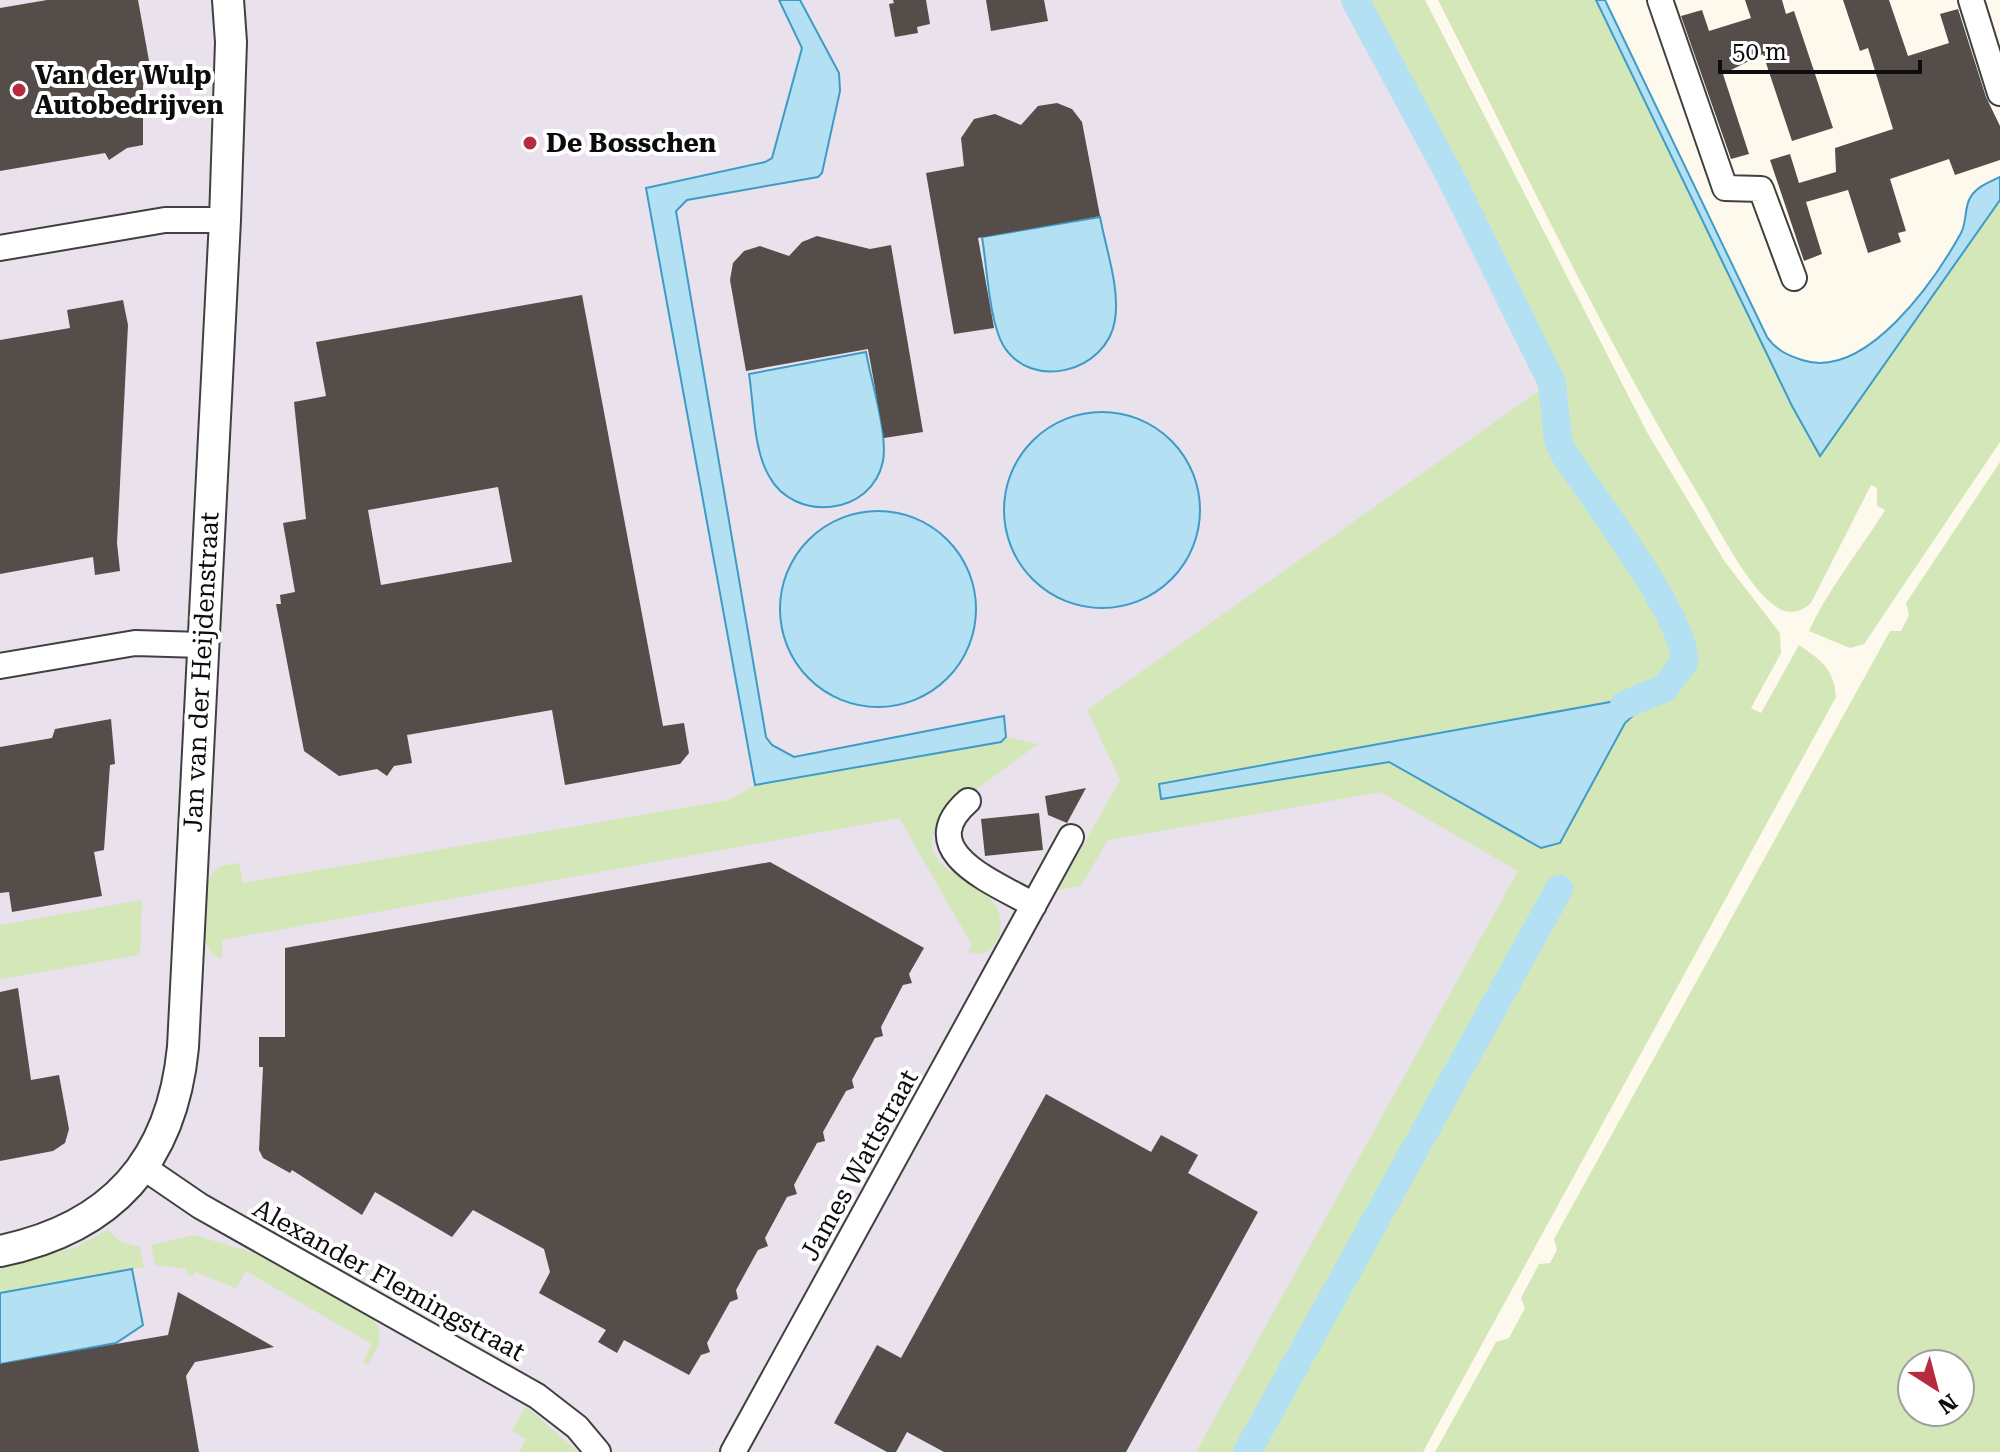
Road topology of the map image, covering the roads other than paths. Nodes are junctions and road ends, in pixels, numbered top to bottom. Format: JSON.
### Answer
{"nodes":[{"id":1,"x":228,"y":0,"type":"edge"},
{"id":2,"x":1660,"y":0,"type":"edge"},
{"id":3,"x":1971,"y":0,"type":"edge"},
{"id":4,"x":2000,"y":93,"type":"edge"},
{"id":5,"x":225,"y":220,"type":"junction"},
{"id":6,"x":0,"y":248,"type":"edge"},
{"id":7,"x":1794,"y":278,"type":"dead end"},
{"id":8,"x":202,"y":645,"type":"junction"},
{"id":9,"x":0,"y":666,"type":"edge"},
{"id":10,"x":968,"y":801,"type":"dead end"},
{"id":11,"x":1071,"y":837,"type":"dead end"},
{"id":12,"x":1034,"y":905,"type":"junction"},
{"id":13,"x":143,"y":1167,"type":"junction"},
{"id":14,"x":0,"y":1251,"type":"edge"},
{"id":15,"x":598,"y":1452,"type":"edge"},
{"id":16,"x":733,"y":1452,"type":"edge"}],
"edges":[{"from":1,"to":5,"type":"street","name":"Jan van der Heijdenstraat"},
{"from":2,"to":7,"type":"street"},
{"from":3,"to":4,"type":"street"},
{"from":5,"to":6,"type":"street"},
{"from":5,"to":8,"type":"street","name":"Jan van der Heijdenstraat"},
{"from":8,"to":9,"type":"street"},
{"from":8,"to":13,"type":"street","name":"Jan van der Heijdenstraat"},
{"from":10,"to":12,"type":"street"},
{"from":11,"to":12,"type":"street","name":"James Wattstraat"},
{"from":12,"to":16,"type":"street","name":"James Wattstraat"},
{"from":13,"to":14,"type":"street","name":"Jan van der Heijdenstraat"},
{"from":13,"to":15,"type":"street","name":"Alexander Flemingstraat"}]}
